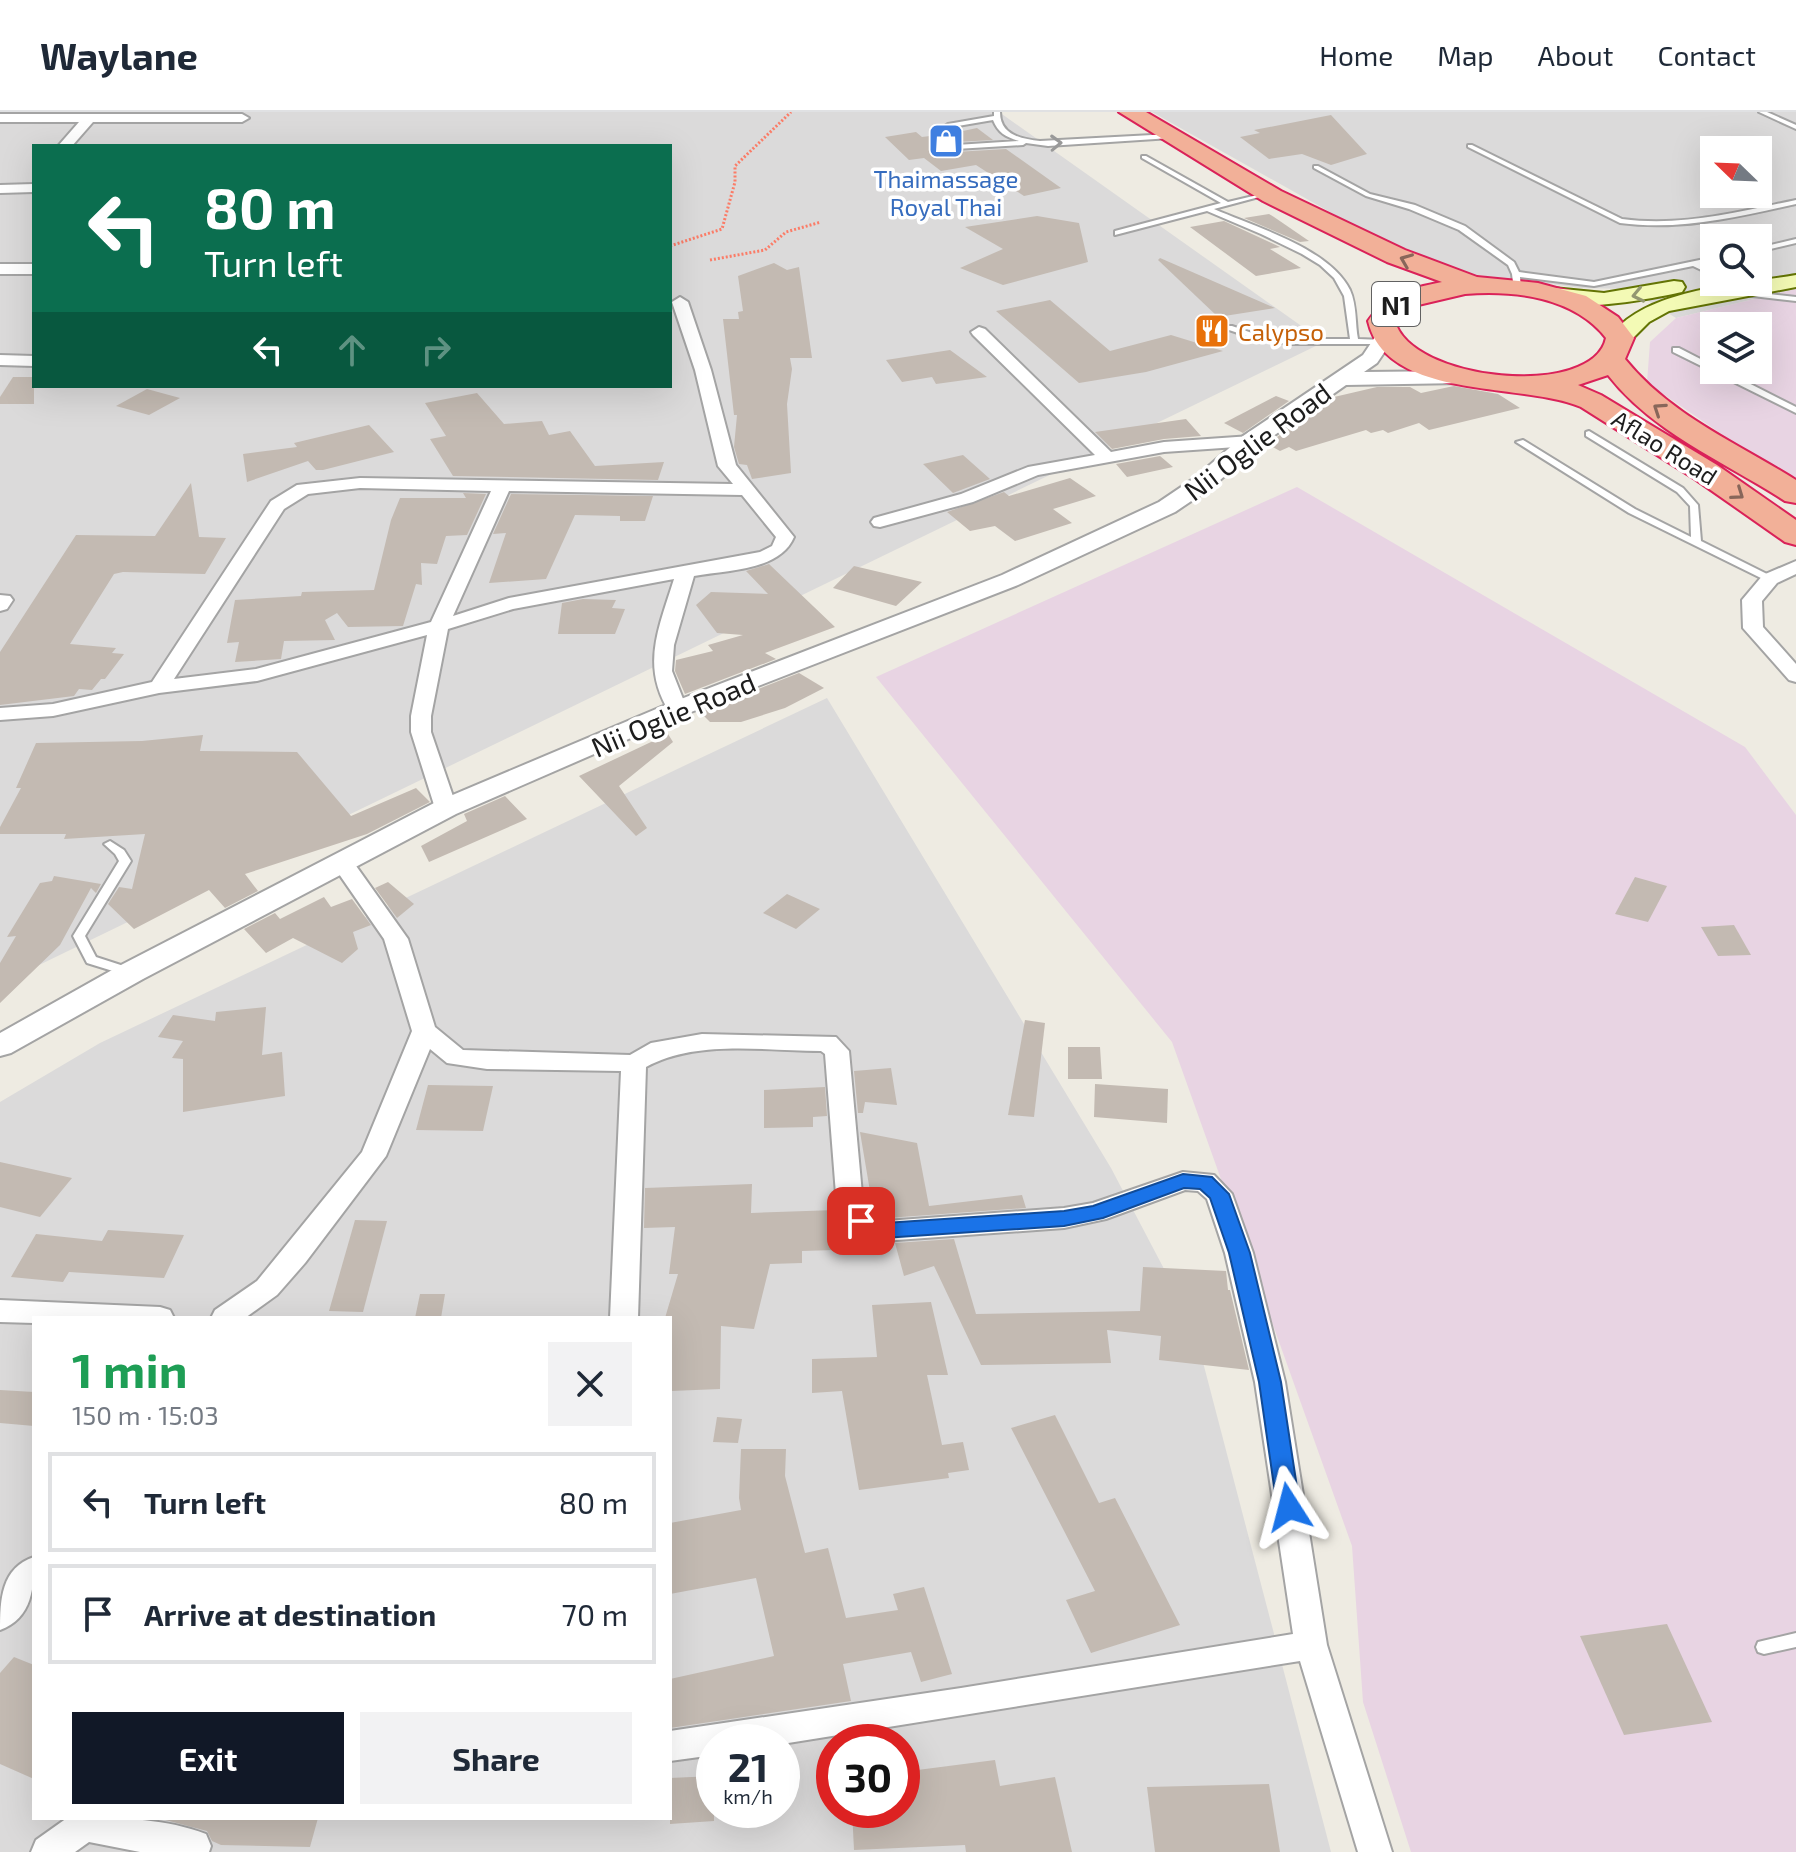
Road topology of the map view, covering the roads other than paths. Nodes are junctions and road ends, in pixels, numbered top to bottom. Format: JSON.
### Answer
{"nodes":[{"id":1,"x":1130,"y":112,"type":"edge"},
{"id":2,"x":1762,"y":112,"type":"edge"},
{"id":3,"x":19,"y":115,"type":"edge"},
{"id":4,"x":996,"y":115,"type":"edge"},
{"id":5,"x":0,"y":118,"type":"edge"},
{"id":6,"x":89,"y":118,"type":"junction"},
{"id":7,"x":242,"y":118,"type":"dead end"},
{"id":8,"x":1796,"y":127,"type":"edge"},
{"id":9,"x":0,"y":135,"type":"edge"},
{"id":10,"x":1171,"y":136,"type":"junction"},
{"id":11,"x":1029,"y":143,"type":"junction"},
{"id":12,"x":67,"y":144,"type":"edge"},
{"id":13,"x":1470,"y":146,"type":"dead end"},
{"id":14,"x":1144,"y":157,"type":"dead end"},
{"id":15,"x":1316,"y":167,"type":"dead end"},
{"id":16,"x":32,"y":187,"type":"edge"},
{"id":17,"x":0,"y":189,"type":"edge"},
{"id":18,"x":1270,"y":195,"type":"junction"},
{"id":19,"x":1796,"y":202,"type":"edge"},
{"id":20,"x":1227,"y":204,"type":"junction"},
{"id":21,"x":1207,"y":209,"type":"junction"},
{"id":22,"x":1118,"y":233,"type":"dead end"},
{"id":23,"x":1796,"y":241,"type":"edge"},
{"id":24,"x":1772,"y":247,"type":"edge"},
{"id":25,"x":1796,"y":262,"type":"edge"},
{"id":26,"x":1700,"y":263,"type":"edge"},
{"id":27,"x":1695,"y":264,"type":"junction"},
{"id":28,"x":1700,"y":267,"type":"edge"},
{"id":29,"x":1772,"y":267,"type":"edge"},
{"id":30,"x":0,"y":269,"type":"edge"},
{"id":31,"x":32,"y":269,"type":"edge"},
{"id":32,"x":1700,"y":280,"type":"edge"},
{"id":33,"x":1517,"y":281,"type":"junction"},
{"id":34,"x":1796,"y":281,"type":"edge"},
{"id":35,"x":1480,"y":285,"type":"junction"},
{"id":36,"x":1772,"y":286,"type":"edge"},
{"id":37,"x":1387,"y":288,"type":"junction"},
{"id":38,"x":1553,"y":295,"type":"junction"},
{"id":39,"x":1719,"y":296,"type":"edge"},
{"id":40,"x":1772,"y":296,"type":"edge"},
{"id":41,"x":1796,"y":299,"type":"edge"},
{"id":42,"x":680,"y":302,"type":"dead end"},
{"id":43,"x":1232,"y":328,"type":"dead end"},
{"id":44,"x":979,"y":332,"type":"dead end"},
{"id":45,"x":1384,"y":339,"type":"junction"},
{"id":46,"x":1354,"y":340,"type":"junction"},
{"id":47,"x":1615,"y":349,"type":"junction"},
{"id":48,"x":1676,"y":350,"type":"dead end"},
{"id":49,"x":0,"y":360,"type":"edge"},
{"id":50,"x":32,"y":361,"type":"edge"},
{"id":51,"x":1700,"y":362,"type":"edge"},
{"id":52,"x":1462,"y":377,"type":"junction"},
{"id":53,"x":1340,"y":379,"type":"junction"},
{"id":54,"x":1522,"y":383,"type":"junction"},
{"id":55,"x":1745,"y":384,"type":"edge"},
{"id":56,"x":1796,"y":410,"type":"edge"},
{"id":57,"x":1589,"y":434,"type":"dead end"},
{"id":58,"x":1251,"y":441,"type":"junction"},
{"id":59,"x":1520,"y":442,"type":"dead end"},
{"id":60,"x":1105,"y":455,"type":"junction"},
{"id":61,"x":502,"y":486,"type":"junction"},
{"id":62,"x":746,"y":490,"type":"junction"},
{"id":63,"x":1796,"y":494,"type":"edge"},
{"id":64,"x":880,"y":522,"type":"dead end"},
{"id":65,"x":1796,"y":535,"type":"edge"},
{"id":66,"x":1696,"y":543,"type":"junction"},
{"id":67,"x":1796,"y":567,"type":"edge"},
{"id":68,"x":686,"y":570,"type":"junction"},
{"id":69,"x":1770,"y":579,"type":"junction"},
{"id":70,"x":439,"y":626,"type":"junction"},
{"id":71,"x":1796,"y":676,"type":"edge"},
{"id":72,"x":159,"y":687,"type":"junction"},
{"id":73,"x":677,"y":709,"type":"junction"},
{"id":74,"x":0,"y":714,"type":"edge"},
{"id":75,"x":446,"y":808,"type":"junction"},
{"id":76,"x":110,"y":844,"type":"dead end"},
{"id":77,"x":341,"y":861,"type":"junction"},
{"id":78,"x":132,"y":972,"type":"junction"},
{"id":79,"x":424,"y":1031,"type":"junction"},
{"id":80,"x":0,"y":1046,"type":"edge"},
{"id":81,"x":634,"y":1063,"type":"junction"},
{"id":82,"x":0,"y":1311,"type":"edge"},
{"id":83,"x":114,"y":1316,"type":"edge"},
{"id":84,"x":228,"y":1316,"type":"edge"},
{"id":85,"x":624,"y":1316,"type":"edge"},
{"id":86,"x":32,"y":1573,"type":"edge"},
{"id":87,"x":0,"y":1616,"type":"edge"},
{"id":88,"x":1796,"y":1640,"type":"edge"},
{"id":89,"x":1311,"y":1645,"type":"junction"},
{"id":90,"x":1764,"y":1647,"type":"dead end"},
{"id":91,"x":672,"y":1746,"type":"edge"},
{"id":92,"x":194,"y":1846,"type":"dead end"},
{"id":93,"x":48,"y":1852,"type":"edge"},
{"id":94,"x":1375,"y":1852,"type":"edge"}],
"edges":[{"from":1,"to":10,"type":"highway","number":"N1"},
{"from":2,"to":8,"type":"lane"},
{"from":3,"to":5,"type":"street"},
{"from":3,"to":6,"type":"street"},
{"from":3,"to":9,"type":"street"},
{"from":4,"to":11,"type":"lane"},
{"from":4,"to":11,"type":"lane"},
{"from":6,"to":7,"type":"street"},
{"from":6,"to":12,"type":"street"},
{"from":11,"to":10,"type":"lane","one_way":true},
{"from":10,"to":18,"type":"highway","number":"N1"},
{"from":13,"to":19,"type":"lane"},
{"from":14,"to":20,"type":"lane"},
{"from":15,"to":33,"type":"lane"},
{"from":16,"to":17,"type":"street"},
{"from":18,"to":20,"type":"lane"},
{"from":35,"to":18,"type":"highway","number":"N1","one_way":true},
{"from":18,"to":37,"type":"highway","number":"N1"},
{"from":20,"to":21,"type":"lane"},
{"from":21,"to":22,"type":"lane"},
{"from":21,"to":46,"type":"lane"},
{"from":23,"to":24,"type":"lane"},
{"from":25,"to":29,"type":"main road"},
{"from":26,"to":27,"type":"lane"},
{"from":27,"to":28,"type":"lane"},
{"from":27,"to":33,"type":"lane"},
{"from":30,"to":31,"type":"street"},
{"from":32,"to":38,"type":"main road","one_way":true},
{"from":33,"to":35,"type":"highway","number":"N1"},
{"from":33,"to":38,"type":"highway","number":"N1"},
{"from":34,"to":36,"type":"main road"},
{"from":35,"to":37,"type":"highway","number":"N1"},
{"from":37,"to":45,"type":"highway","number":"N1"},
{"from":38,"to":47,"type":"highway","number":"N1"},
{"from":39,"to":47,"type":"main road"},
{"from":40,"to":41,"type":"lane"},
{"from":42,"to":62,"type":"street"},
{"from":43,"to":46,"type":"lane"},
{"from":44,"to":60,"type":"street"},
{"from":45,"to":46,"type":"lane"},
{"from":45,"to":52,"type":"highway","number":"N1"},
{"from":45,"to":53,"type":"street","name":"Nii Oglie Road"},
{"from":47,"to":54,"type":"highway","number":"N1"},
{"from":63,"to":47,"type":"highway","name":"Aflao Road","number":"N1","one_way":true},
{"from":48,"to":51,"type":"lane"},
{"from":49,"to":50,"type":"street"},
{"from":52,"to":53,"type":"street"},
{"from":52,"to":54,"type":"highway","number":"N1"},
{"from":53,"to":58,"type":"street","name":"Nii Oglie Road"},
{"from":54,"to":65,"type":"highway","name":"Aflao Road","number":"N1","one_way":true},
{"from":55,"to":56,"type":"lane"},
{"from":57,"to":66,"type":"lane"},
{"from":58,"to":60,"type":"street"},
{"from":58,"to":73,"type":"street","name":"Nii Oglie Road"},
{"from":59,"to":66,"type":"lane"},
{"from":60,"to":64,"type":"street"},
{"from":61,"to":62,"type":"street"},
{"from":61,"to":70,"type":"street"},
{"from":61,"to":72,"type":"street"},
{"from":62,"to":68,"type":"street"},
{"from":66,"to":69,"type":"lane"},
{"from":67,"to":69,"type":"street"},
{"from":68,"to":70,"type":"street"},
{"from":68,"to":73,"type":"street"},
{"from":69,"to":71,"type":"street"},
{"from":70,"to":72,"type":"street"},
{"from":70,"to":75,"type":"street"},
{"from":72,"to":74,"type":"street"},
{"from":73,"to":75,"type":"street","name":"Nii Oglie Road"},
{"from":75,"to":77,"type":"street","name":"Nii Oglie Road"},
{"from":76,"to":78,"type":"lane"},
{"from":77,"to":78,"type":"street","name":"Nii Oglie Road"},
{"from":77,"to":79,"type":"street"},
{"from":78,"to":80,"type":"street","name":"Nii Oglie Road"},
{"from":79,"to":81,"type":"street"},
{"from":79,"to":84,"type":"street"},
{"from":81,"to":85,"type":"street"},
{"from":81,"to":89,"type":"street"},
{"from":82,"to":83,"type":"street"},
{"from":86,"to":87,"type":"street"},
{"from":88,"to":90,"type":"lane"},
{"from":89,"to":91,"type":"street"},
{"from":89,"to":94,"type":"street"},
{"from":92,"to":93,"type":"street"}]}
